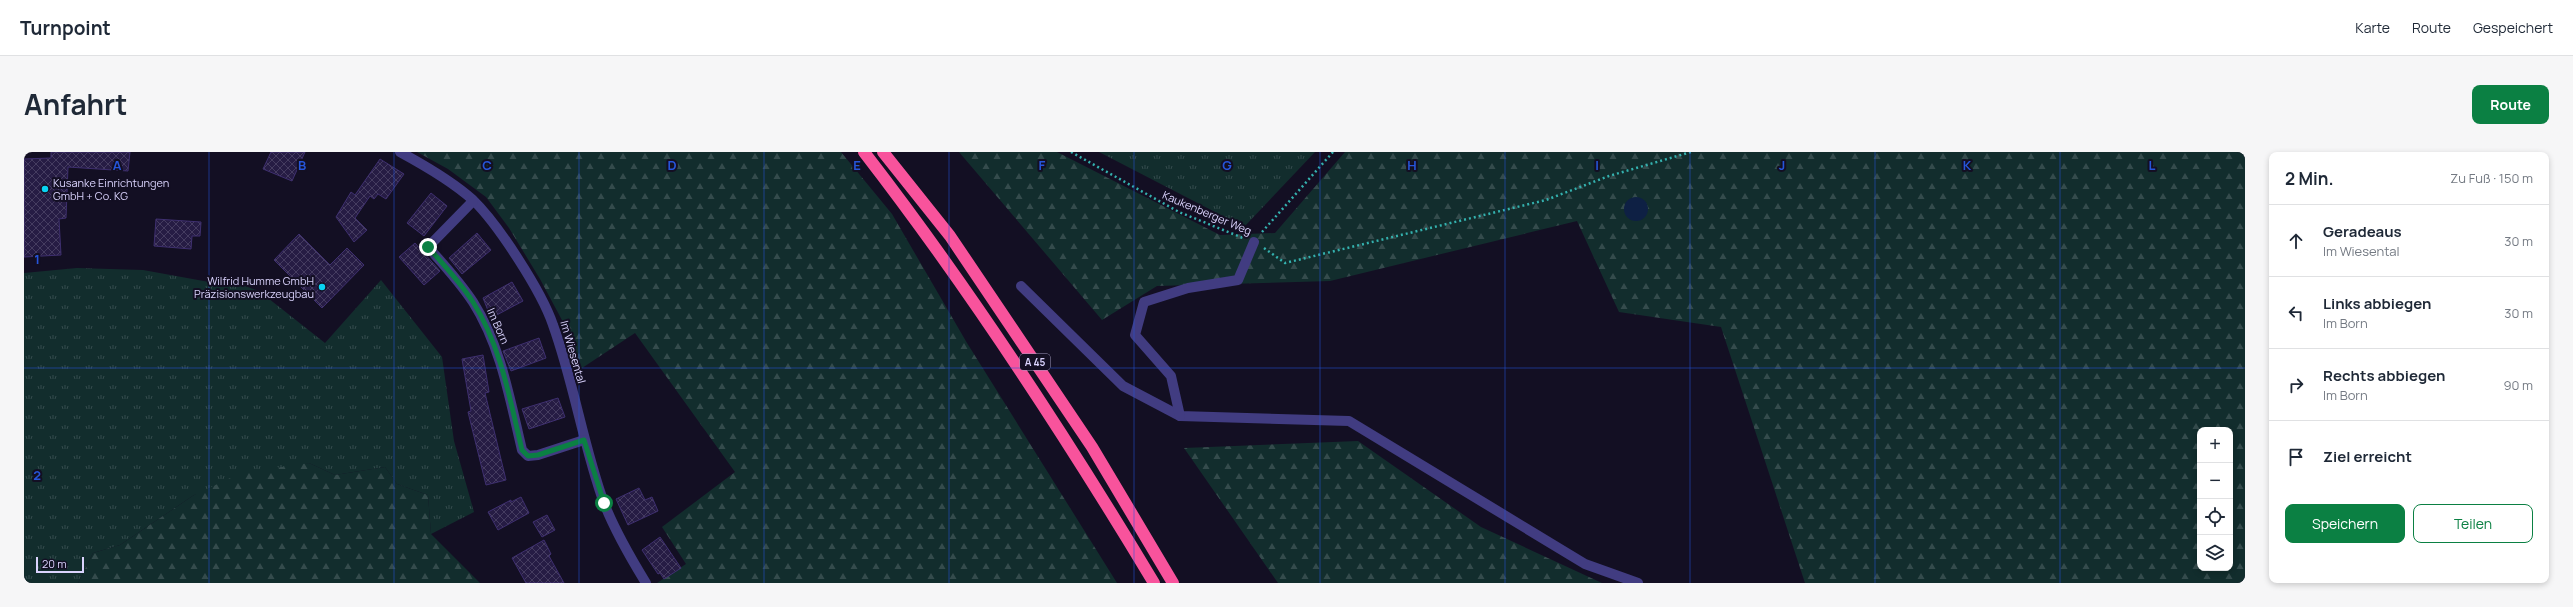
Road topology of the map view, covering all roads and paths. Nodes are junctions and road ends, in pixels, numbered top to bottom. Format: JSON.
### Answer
{"nodes":[{"id":1,"x":400,"y":152,"type":"edge"},
{"id":2,"x":864,"y":152,"type":"edge"},
{"id":3,"x":883,"y":152,"type":"edge"},
{"id":4,"x":1071,"y":152,"type":"edge"},
{"id":5,"x":1333,"y":152,"type":"edge"},
{"id":6,"x":1691,"y":152,"type":"edge"},
{"id":7,"x":473,"y":201,"type":"junction"},
{"id":8,"x":1254,"y":242,"type":"junction"},
{"id":9,"x":1021,"y":286,"type":"dead end"},
{"id":10,"x":1180,"y":416,"type":"junction"},
{"id":11,"x":584,"y":440,"type":"junction"},
{"id":12,"x":646,"y":583,"type":"edge"},
{"id":13,"x":1154,"y":583,"type":"edge"},
{"id":14,"x":1173,"y":583,"type":"edge"},
{"id":15,"x":1638,"y":583,"type":"edge"}],
"edges":[{"from":1,"to":7,"type":"street","name":"Im Wiesental"},
{"from":2,"to":13,"type":"highway","number":"A 45"},
{"from":3,"to":14,"type":"highway","number":"A 45"},
{"from":4,"to":8,"type":"path","name":"Kaukenberger Weg"},
{"from":5,"to":8,"type":"path","name":"Kaukenberger Weg"},
{"from":6,"to":8,"type":"path"},
{"from":7,"to":11,"type":"street","name":"Im Wiesental"},
{"from":7,"to":11,"type":"street","name":"Im Born"},
{"from":8,"to":10,"type":"street"},
{"from":9,"to":10,"type":"street"},
{"from":10,"to":15,"type":"street"},
{"from":11,"to":12,"type":"street","name":"Im Wiesental"}]}
